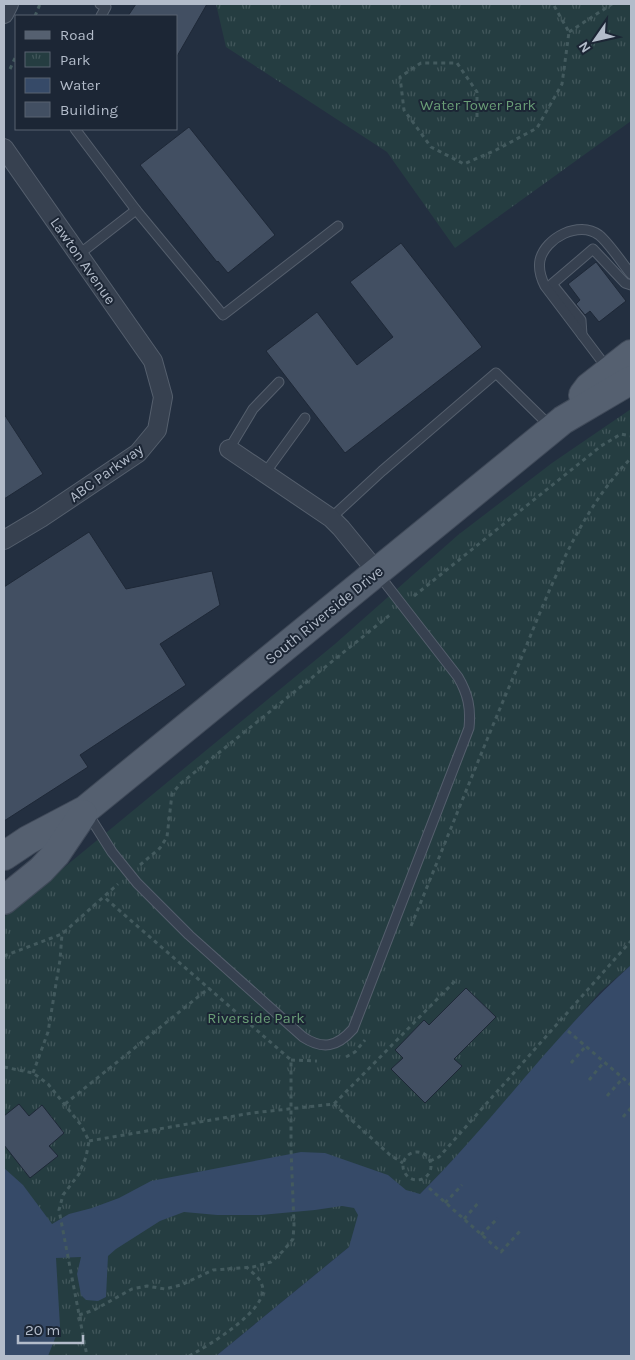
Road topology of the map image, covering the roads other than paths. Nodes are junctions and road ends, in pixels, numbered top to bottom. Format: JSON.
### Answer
{"nodes":[{"id":1,"x":9,"y":4,"type":"edge"},
{"id":2,"x":4,"y":14,"type":"edge"},
{"id":3,"x":77,"y":130,"type":"edge"},
{"id":4,"x":4,"y":148,"type":"edge"},
{"id":5,"x":136,"y":210,"type":"junction"},
{"id":6,"x":338,"y":226,"type":"dead end"},
{"id":7,"x":78,"y":255,"type":"junction"},
{"id":8,"x":631,"y":274,"type":"edge"},
{"id":9,"x":631,"y":284,"type":"edge"},
{"id":10,"x":582,"y":334,"type":"junction"},
{"id":11,"x":631,"y":354,"type":"edge"},
{"id":12,"x":620,"y":375,"type":"edge"},
{"id":13,"x":157,"y":377,"type":"joint"},
{"id":14,"x":279,"y":382,"type":"dead end"},
{"id":15,"x":305,"y":418,"type":"dead end"},
{"id":16,"x":558,"y":424,"type":"junction"},
{"id":17,"x":229,"y":449,"type":"joint"},
{"id":18,"x":265,"y":472,"type":"junction"},
{"id":19,"x":331,"y":518,"type":"junction"},
{"id":20,"x":4,"y":540,"type":"edge"},
{"id":21,"x":377,"y":572,"type":"junction"},
{"id":22,"x":85,"y":810,"type":"junction"},
{"id":23,"x":4,"y":856,"type":"edge"},
{"id":24,"x":4,"y":900,"type":"edge"}],
"edges":[{"from":1,"to":2,"type":"street"},
{"from":3,"to":5,"type":"lane"},
{"from":4,"to":7,"type":"street","name":"Lawton Avenue"},
{"from":5,"to":6,"type":"lane"},
{"from":5,"to":7,"type":"lane"},
{"from":7,"to":13,"type":"street","name":"Lawton Avenue"},
{"from":8,"to":10,"type":"lane"},
{"from":9,"to":10,"type":"lane"},
{"from":10,"to":12,"type":"lane"},
{"from":11,"to":12,"type":"main road","name":"South Riverside Drive"},
{"from":12,"to":16,"type":"main road","name":"South Riverside Drive"},
{"from":13,"to":20,"type":"street","name":"ABC Parkway"},
{"from":14,"to":17,"type":"lane"},
{"from":15,"to":18,"type":"lane"},
{"from":16,"to":19,"type":"lane"},
{"from":16,"to":21,"type":"main road","name":"South Riverside Drive"},
{"from":17,"to":18,"type":"street"},
{"from":18,"to":19,"type":"street"},
{"from":19,"to":21,"type":"street"},
{"from":21,"to":22,"type":"main road","name":"South Riverside Drive"},
{"from":21,"to":22,"type":"lane"},
{"from":22,"to":23,"type":"main road","name":"South Riverside Drive"},
{"from":22,"to":24,"type":"main road","name":"South Riverside Drive"}]}
